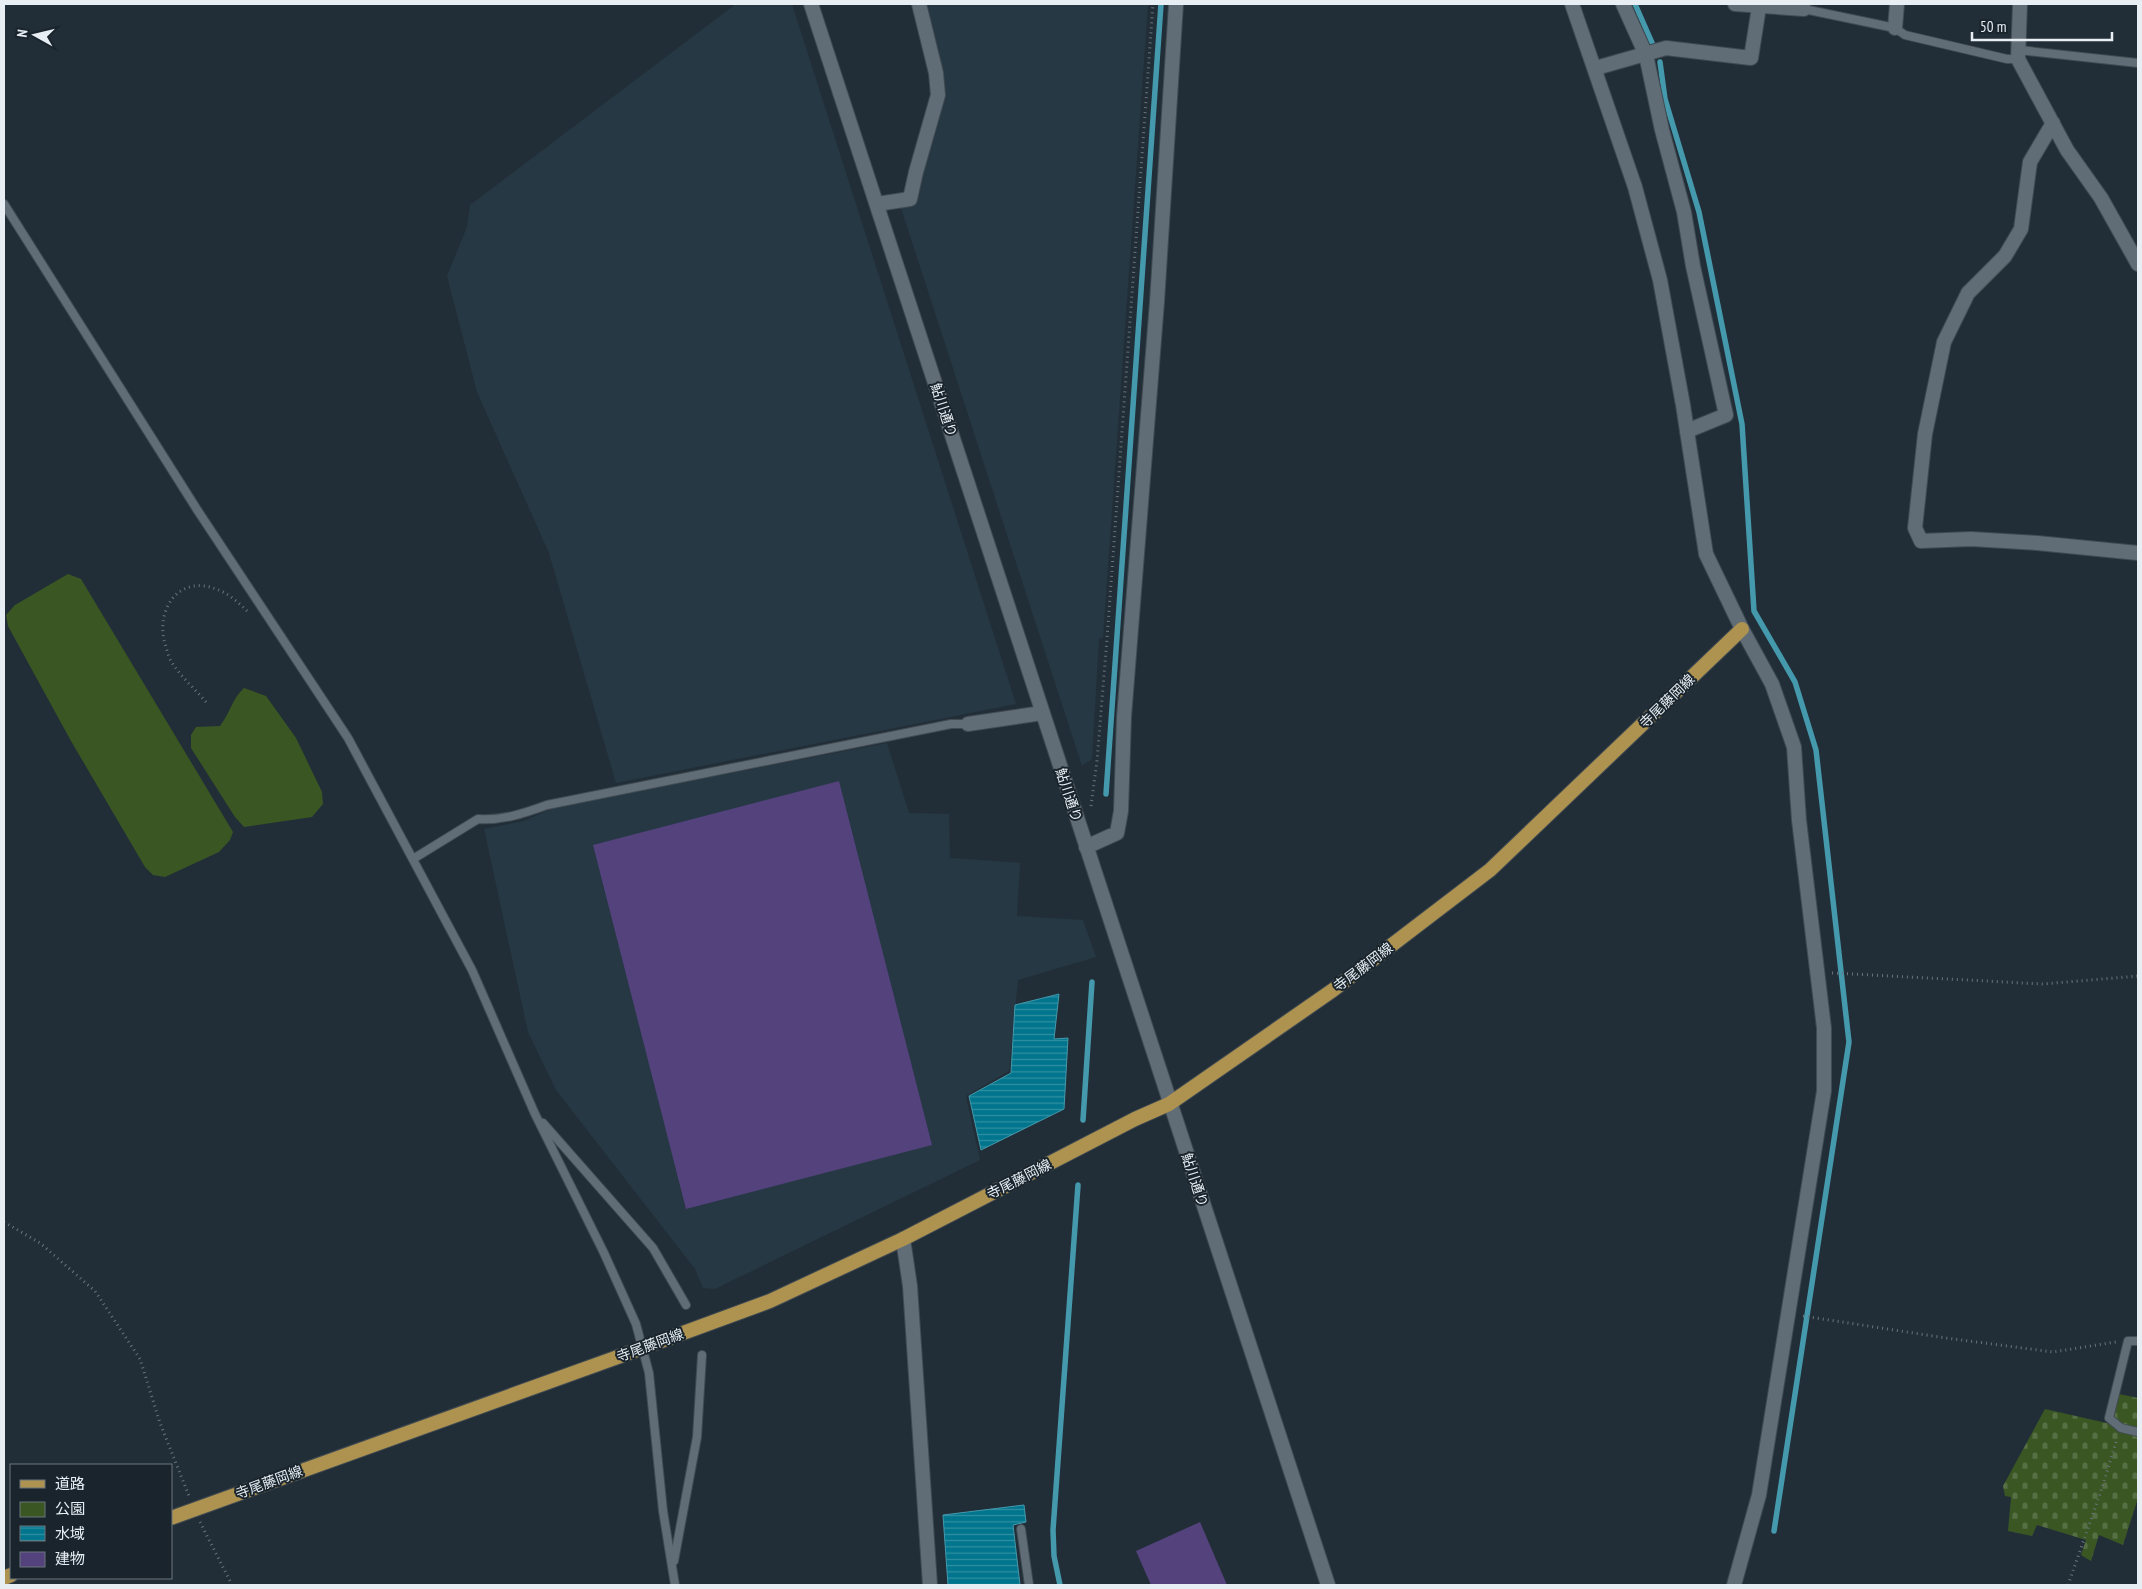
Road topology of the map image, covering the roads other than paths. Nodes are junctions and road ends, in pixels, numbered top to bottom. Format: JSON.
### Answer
{"nodes":[{"id":1,"x":811,"y":4,"type":"edge"},
{"id":2,"x":919,"y":4,"type":"edge"},
{"id":3,"x":1176,"y":4,"type":"edge"},
{"id":4,"x":1572,"y":4,"type":"edge"},
{"id":5,"x":1623,"y":4,"type":"edge"},
{"id":6,"x":1735,"y":4,"type":"edge"},
{"id":7,"x":1897,"y":4,"type":"edge"},
{"id":8,"x":2020,"y":4,"type":"edge"},
{"id":9,"x":1760,"y":7,"type":"junction"},
{"id":10,"x":1804,"y":9,"type":"joint"},
{"id":11,"x":1895,"y":28,"type":"junction"},
{"id":12,"x":1646,"y":55,"type":"junction"},
{"id":13,"x":2019,"y":55,"type":"junction"},
{"id":14,"x":2138,"y":63,"type":"edge"},
{"id":15,"x":1596,"y":68,"type":"junction"},
{"id":16,"x":2052,"y":123,"type":"junction"},
{"id":17,"x":4,"y":204,"type":"edge"},
{"id":18,"x":877,"y":204,"type":"junction"},
{"id":19,"x":2138,"y":264,"type":"edge"},
{"id":20,"x":1687,"y":431,"type":"junction"},
{"id":21,"x":2138,"y":554,"type":"edge"},
{"id":22,"x":1742,"y":629,"type":"junction"},
{"id":23,"x":1042,"y":713,"type":"junction"},
{"id":24,"x":968,"y":724,"type":"joint"},
{"id":25,"x":1086,"y":847,"type":"junction"},
{"id":26,"x":413,"y":859,"type":"junction"},
{"id":27,"x":1170,"y":1104,"type":"junction"},
{"id":28,"x":535,"y":1114,"type":"junction"},
{"id":29,"x":903,"y":1239,"type":"junction"},
{"id":30,"x":686,"y":1305,"type":"dead end"},
{"id":31,"x":2138,"y":1341,"type":"edge"},
{"id":32,"x":644,"y":1348,"type":"junction"},
{"id":33,"x":702,"y":1355,"type":"dead end"},
{"id":34,"x":2138,"y":1432,"type":"edge"},
{"id":35,"x":172,"y":1518,"type":"edge"},
{"id":36,"x":1021,"y":1529,"type":"dead end"},
{"id":37,"x":675,"y":1585,"type":"edge"},
{"id":38,"x":930,"y":1585,"type":"edge"},
{"id":39,"x":1029,"y":1585,"type":"edge"},
{"id":40,"x":1328,"y":1585,"type":"edge"},
{"id":41,"x":1734,"y":1585,"type":"edge"}],
"edges":[{"from":1,"to":18,"type":"street","name":"鮎川通り"},
{"from":2,"to":18,"type":"street"},
{"from":3,"to":25,"type":"street"},
{"from":4,"to":15,"type":"street"},
{"from":5,"to":12,"type":"street"},
{"from":6,"to":9,"type":"street"},
{"from":7,"to":11,"type":"street"},
{"from":8,"to":13,"type":"street"},
{"from":9,"to":10,"type":"street"},
{"from":9,"to":12,"type":"street"},
{"from":10,"to":11,"type":"lane"},
{"from":11,"to":13,"type":"lane"},
{"from":12,"to":15,"type":"street"},
{"from":12,"to":20,"type":"street"},
{"from":13,"to":14,"type":"lane"},
{"from":13,"to":16,"type":"street"},
{"from":15,"to":20,"type":"street"},
{"from":16,"to":19,"type":"street"},
{"from":16,"to":21,"type":"street"},
{"from":17,"to":26,"type":"lane"},
{"from":18,"to":23,"type":"street","name":"鮎川通り"},
{"from":20,"to":22,"type":"street"},
{"from":22,"to":27,"type":"main road","name":"寺尾藤岡線"},
{"from":22,"to":41,"type":"street"},
{"from":23,"to":24,"type":"street"},
{"from":23,"to":25,"type":"street","name":"鮎川通り"},
{"from":24,"to":26,"type":"lane"},
{"from":25,"to":27,"type":"street","name":"鮎川通り"},
{"from":26,"to":28,"type":"lane"},
{"from":27,"to":29,"type":"main road","name":"寺尾藤岡線"},
{"from":27,"to":40,"type":"street","name":"鮎川通り"},
{"from":28,"to":30,"type":"lane"},
{"from":28,"to":32,"type":"lane"},
{"from":29,"to":32,"type":"main road","name":"寺尾藤岡線"},
{"from":29,"to":38,"type":"street"},
{"from":31,"to":34,"type":"lane"},
{"from":32,"to":35,"type":"main road","name":"寺尾藤岡線","bridge":true},
{"from":32,"to":37,"type":"lane"},
{"from":33,"to":37,"type":"lane"},
{"from":36,"to":39,"type":"lane"}]}
